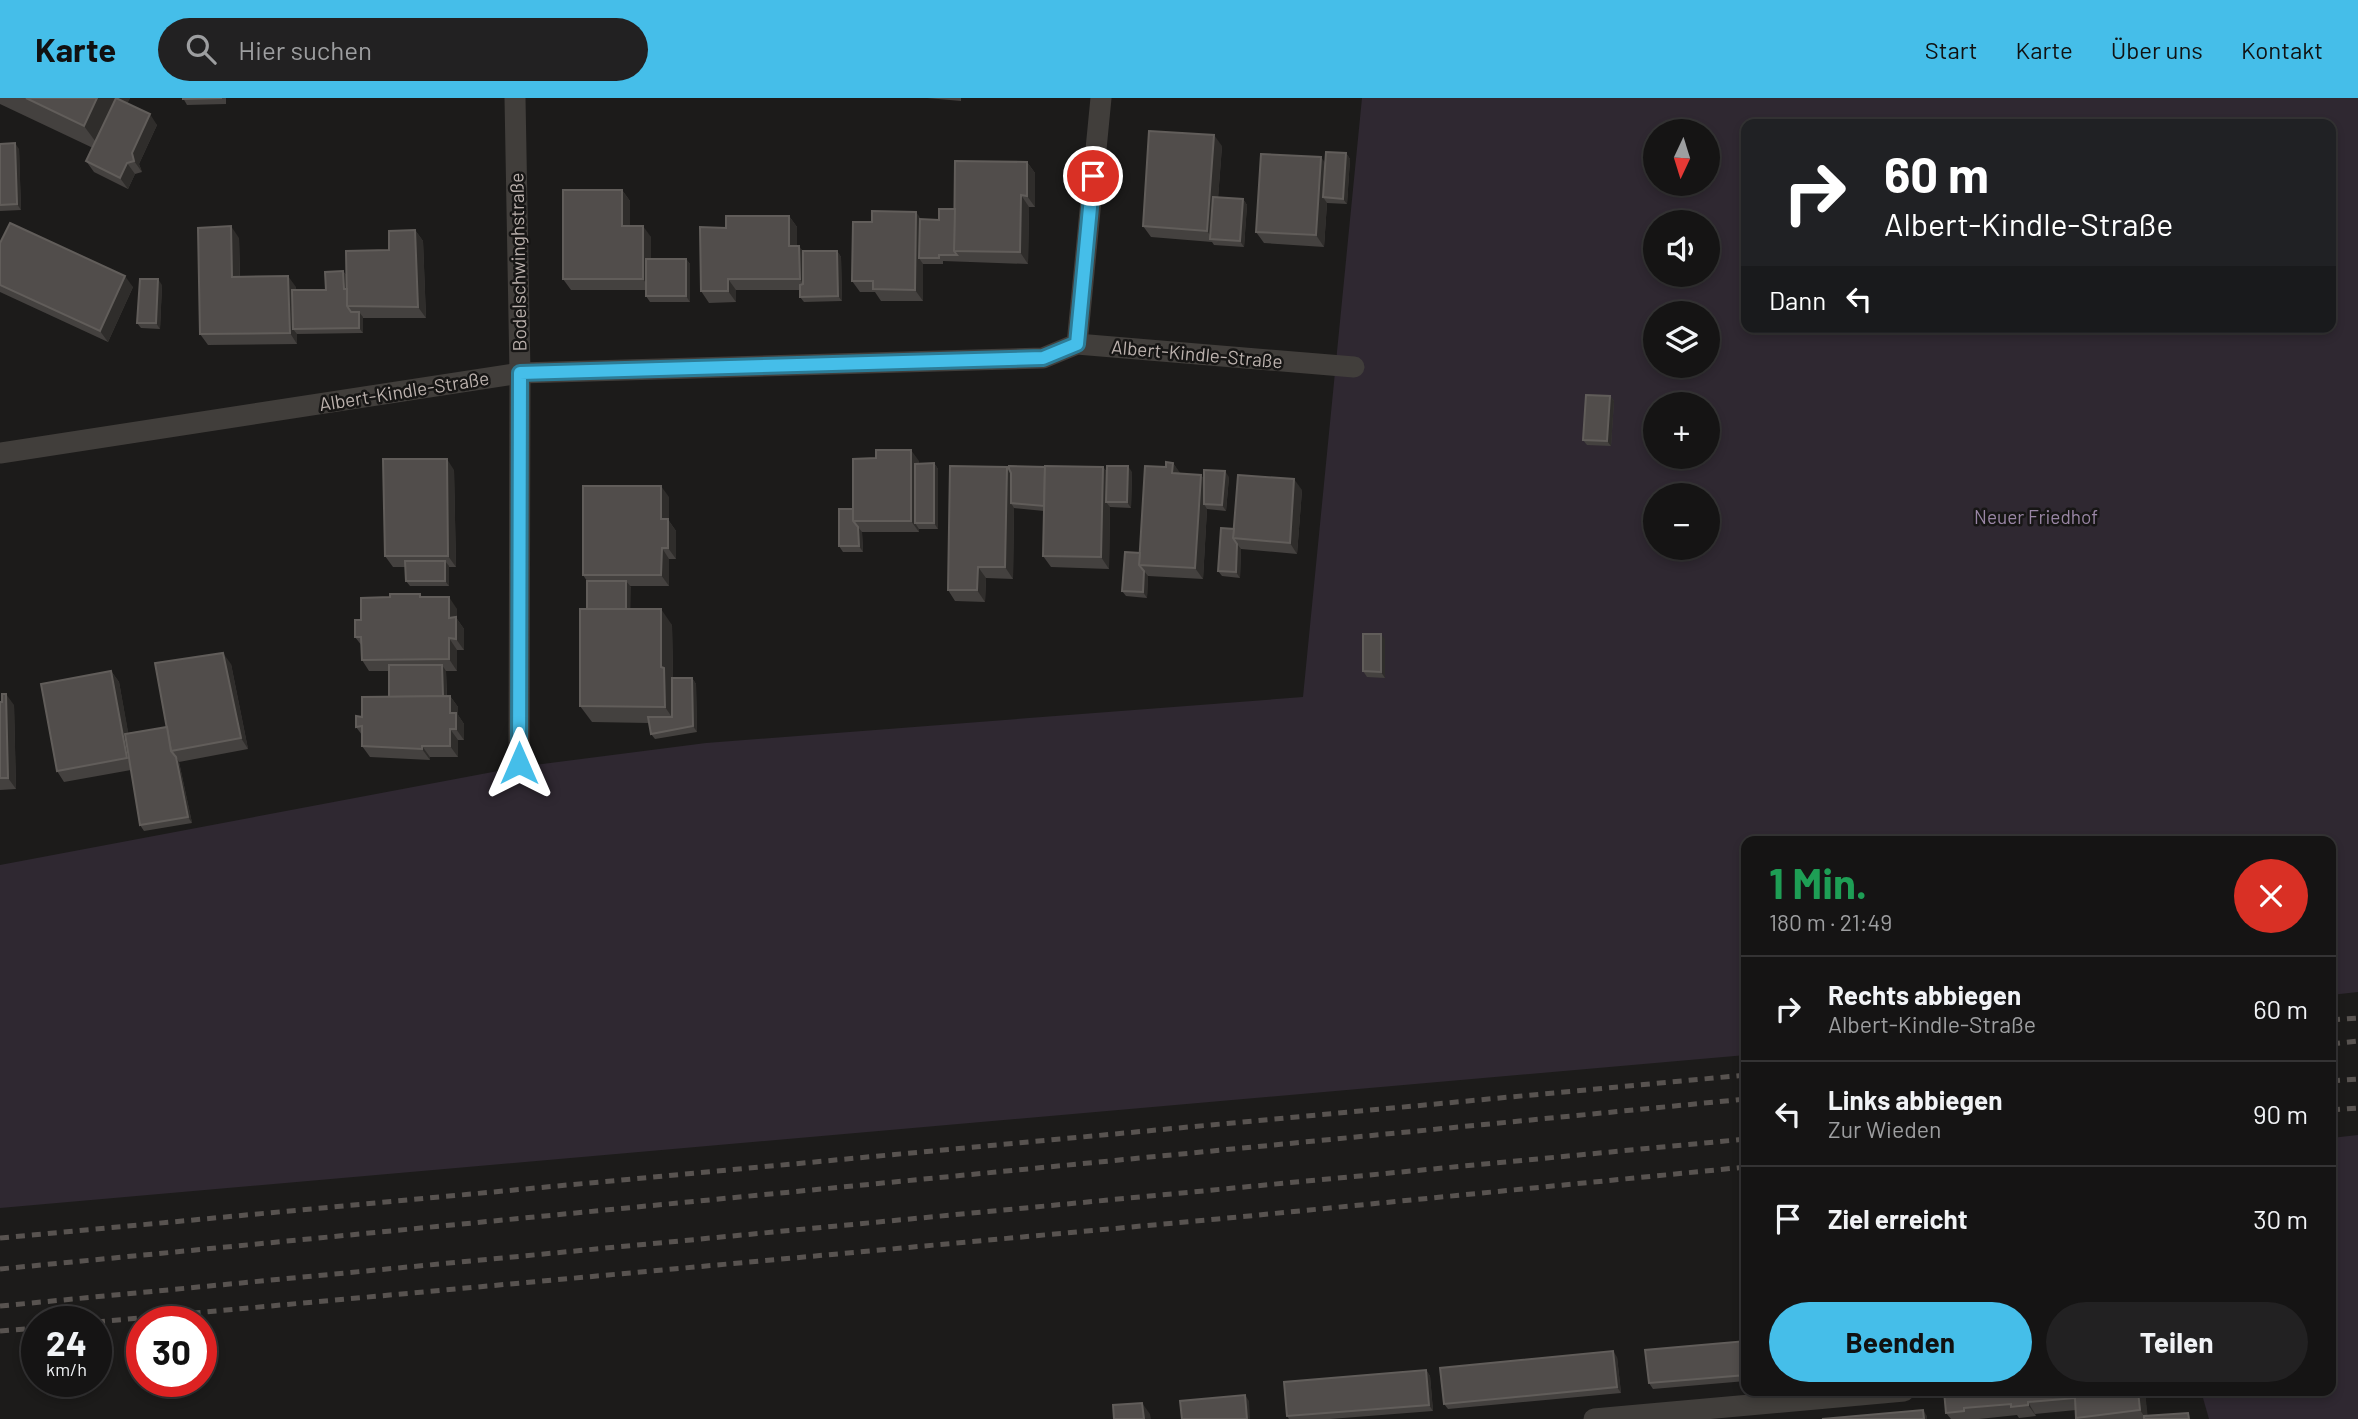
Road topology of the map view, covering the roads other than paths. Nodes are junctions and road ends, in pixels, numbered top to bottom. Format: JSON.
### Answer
{"nodes":[{"id":1,"x":515,"y":98,"type":"edge"},
{"id":2,"x":1101,"y":98,"type":"edge"},
{"id":3,"x":1077,"y":344,"type":"junction"},
{"id":4,"x":1353,"y":367,"type":"dead end"},
{"id":5,"x":520,"y":373,"type":"junction"},
{"id":6,"x":0,"y":453,"type":"edge"},
{"id":7,"x":519,"y":763,"type":"dead end"},
{"id":8,"x":1853,"y":1396,"type":"edge"},
{"id":9,"x":1637,"y":1417,"type":"edge"},
{"id":10,"x":1594,"y":1419,"type":"edge"}],
"edges":[{"from":1,"to":5,"type":"street","name":"Bodelschwinghstraße"},
{"from":2,"to":3,"type":"street"},
{"from":3,"to":4,"type":"street","name":"Albert-Kindle-Straße"},
{"from":3,"to":5,"type":"street","name":"Albert-Kindle-Straße"},
{"from":5,"to":6,"type":"street","name":"Albert-Kindle-Straße"},
{"from":5,"to":7,"type":"street","name":"Bodelschwinghstraße"},
{"from":8,"to":9,"type":"street"},
{"from":9,"to":10,"type":"street"}]}
